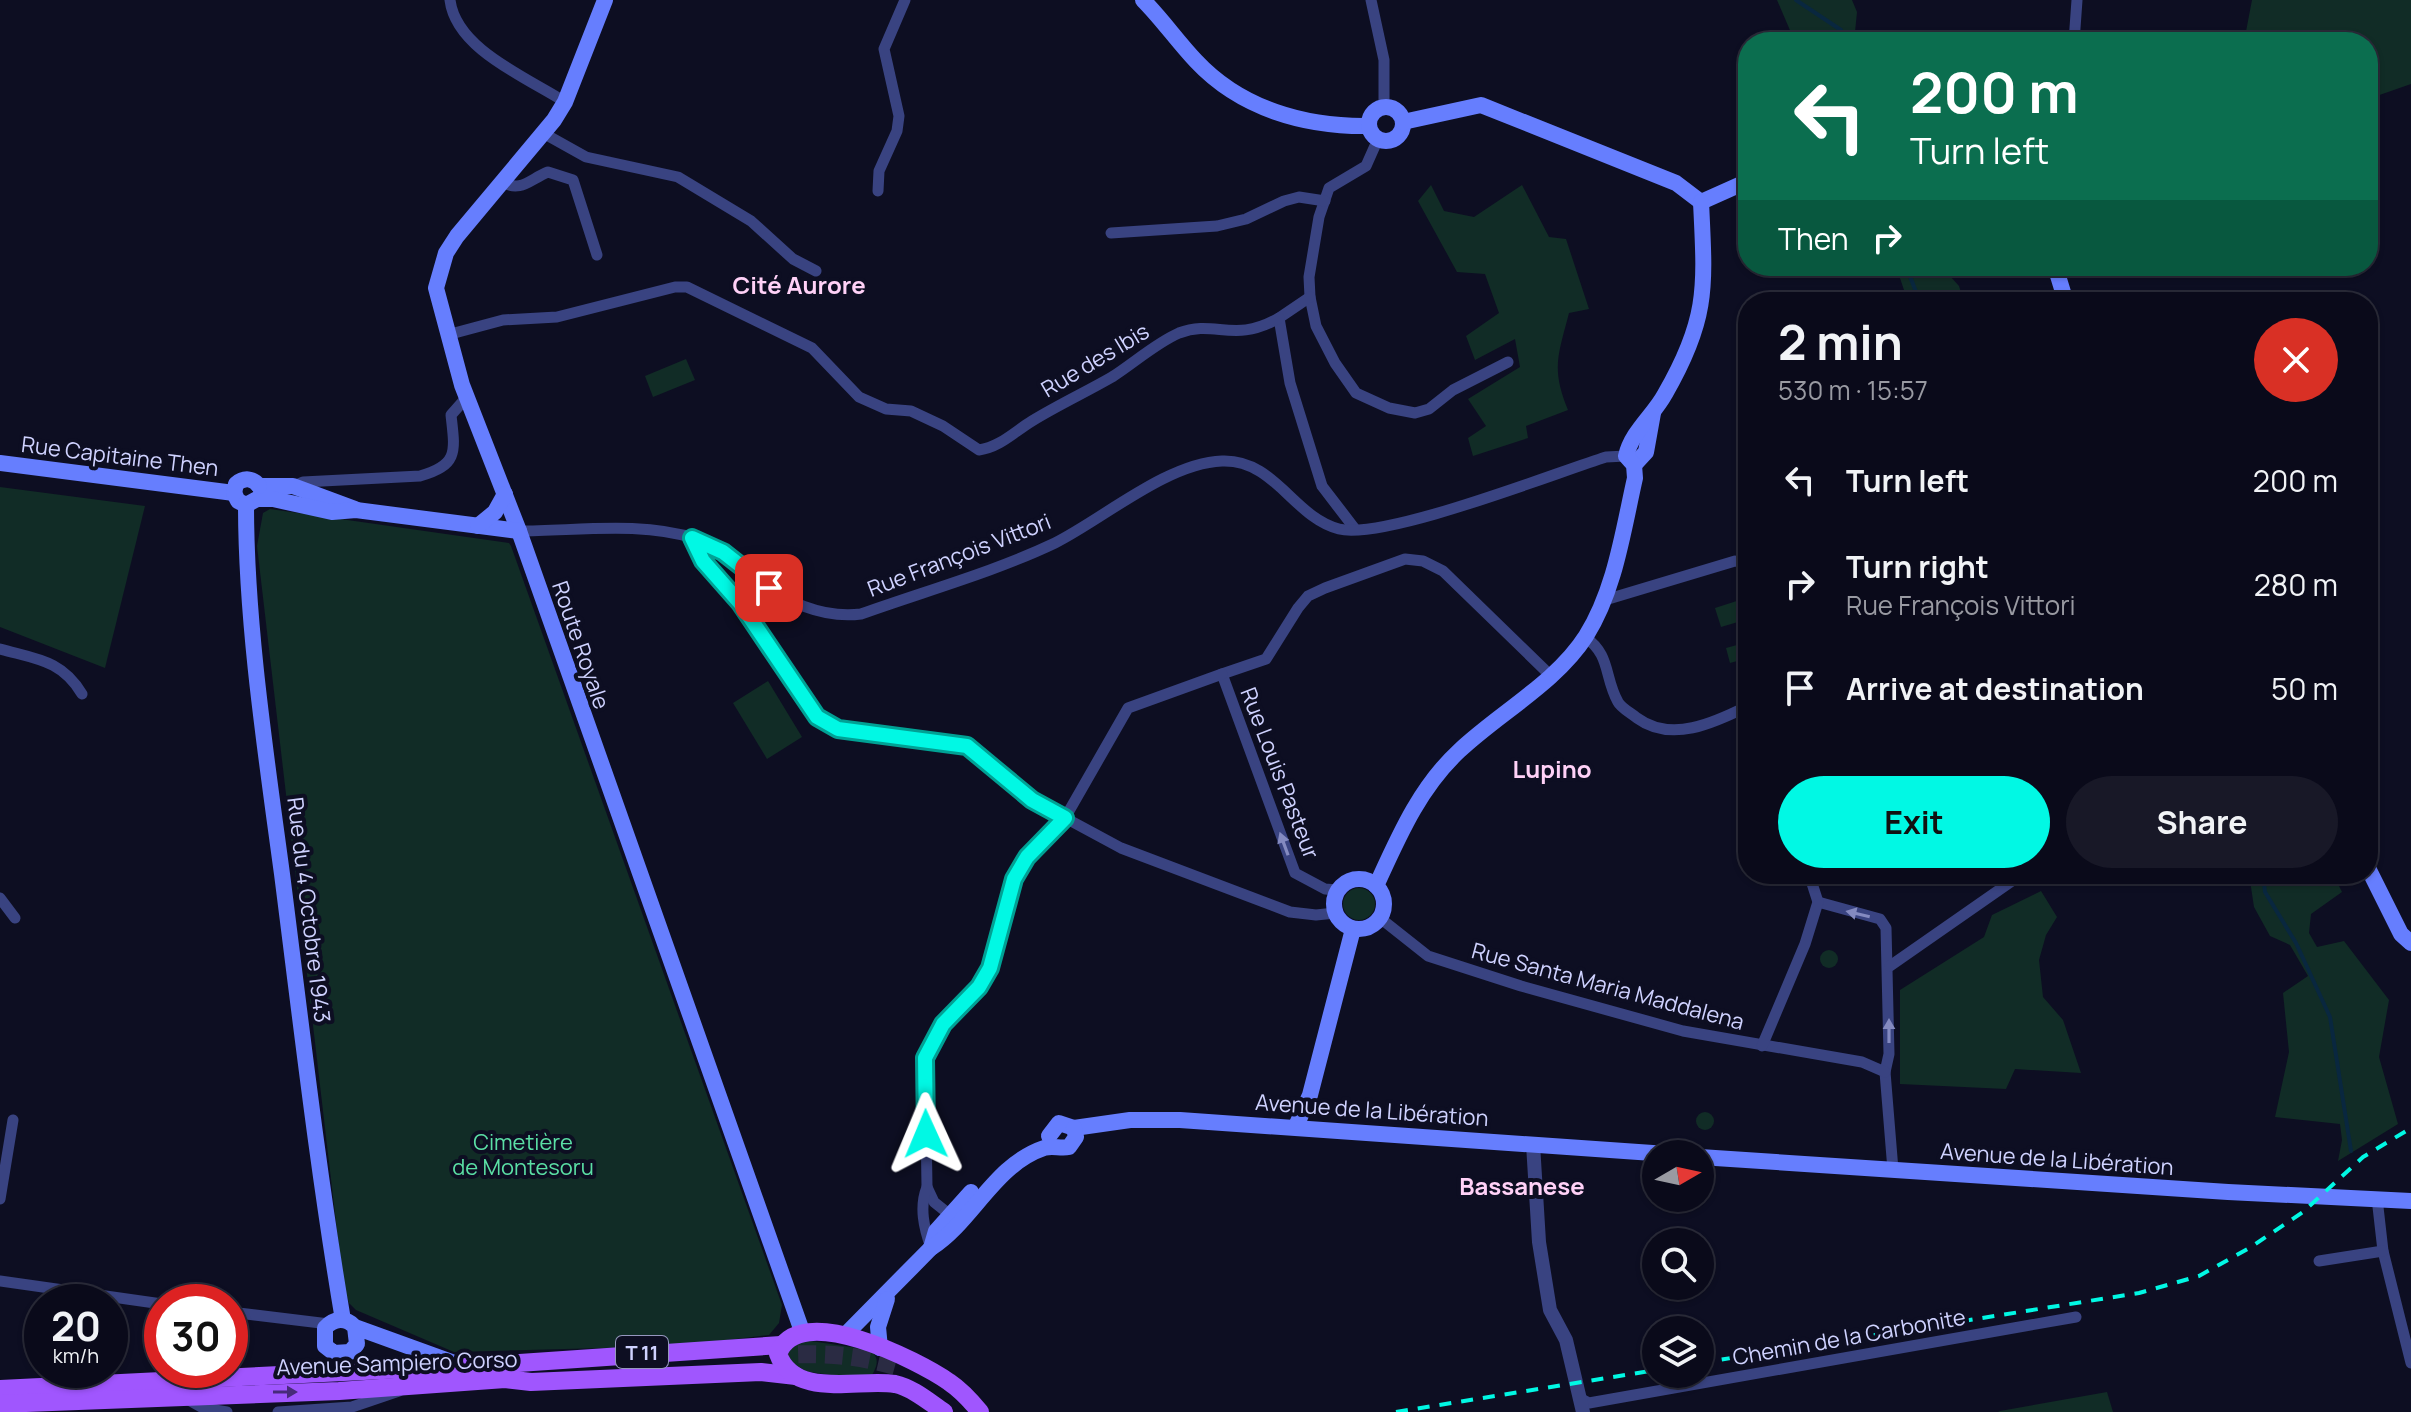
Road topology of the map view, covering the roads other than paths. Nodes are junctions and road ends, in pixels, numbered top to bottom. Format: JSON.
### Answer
{"nodes":[{"id":1,"x":450,"y":0,"type":"edge"},
{"id":2,"x":605,"y":0,"type":"edge"},
{"id":3,"x":905,"y":0,"type":"edge"},
{"id":4,"x":1143,"y":0,"type":"edge"},
{"id":5,"x":1371,"y":0,"type":"edge"},
{"id":6,"x":2077,"y":0,"type":"edge"},
{"id":7,"x":2075,"y":32,"type":"edge"},
{"id":8,"x":565,"y":102,"type":"junction"},
{"id":9,"x":1384,"y":108,"type":"junction"},
{"id":10,"x":1403,"y":122,"type":"junction"},
{"id":11,"x":543,"y":133,"type":"junction"},
{"id":12,"x":1374,"y":133,"type":"junction"},
{"id":13,"x":502,"y":182,"type":"junction"},
{"id":14,"x":1738,"y":185,"type":"edge"},
{"id":15,"x":878,"y":191,"type":"dead end"},
{"id":16,"x":1325,"y":201,"type":"junction"},
{"id":17,"x":1701,"y":202,"type":"junction"},
{"id":18,"x":1111,"y":233,"type":"dead end"},
{"id":19,"x":597,"y":255,"type":"dead end"},
{"id":20,"x":816,"y":271,"type":"dead end"},
{"id":21,"x":1310,"y":297,"type":"junction"},
{"id":22,"x":1279,"y":318,"type":"junction"},
{"id":23,"x":447,"y":335,"type":"junction"},
{"id":24,"x":1508,"y":362,"type":"dead end"},
{"id":25,"x":466,"y":398,"type":"junction"},
{"id":26,"x":1630,"y":460,"type":"junction"},
{"id":27,"x":0,"y":463,"type":"edge"},
{"id":28,"x":335,"y":482,"type":"junction"},
{"id":29,"x":293,"y":486,"type":"junction"},
{"id":30,"x":315,"y":493,"type":"junction"},
{"id":31,"x":505,"y":494,"type":"junction"},
{"id":32,"x":249,"y":496,"type":"junction"},
{"id":33,"x":295,"y":504,"type":"junction"},
{"id":34,"x":356,"y":510,"type":"junction"},
{"id":35,"x":478,"y":526,"type":"junction"},
{"id":36,"x":1355,"y":529,"type":"junction"},
{"id":37,"x":519,"y":531,"type":"junction"},
{"id":38,"x":692,"y":538,"type":"junction"},
{"id":39,"x":1738,"y":562,"type":"edge"},
{"id":40,"x":1605,"y":600,"type":"junction"},
{"id":41,"x":1585,"y":637,"type":"junction"},
{"id":42,"x":0,"y":649,"type":"edge"},
{"id":43,"x":1222,"y":674,"type":"junction"},
{"id":44,"x":1550,"y":675,"type":"junction"},
{"id":45,"x":82,"y":694,"type":"dead end"},
{"id":46,"x":1738,"y":710,"type":"edge"},
{"id":47,"x":1065,"y":818,"type":"junction"},
{"id":48,"x":1812,"y":884,"type":"edge"},
{"id":49,"x":2008,"y":884,"type":"edge"},
{"id":50,"x":2376,"y":884,"type":"edge"},
{"id":51,"x":1376,"y":886,"type":"junction"},
{"id":52,"x":1338,"y":890,"type":"junction"},
{"id":53,"x":0,"y":898,"type":"edge"},
{"id":54,"x":1818,"y":902,"type":"junction"},
{"id":55,"x":1335,"y":913,"type":"junction"},
{"id":56,"x":15,"y":918,"type":"dead end"},
{"id":57,"x":1380,"y":918,"type":"junction"},
{"id":58,"x":1353,"y":929,"type":"junction"},
{"id":59,"x":2411,"y":943,"type":"edge"},
{"id":60,"x":1890,"y":966,"type":"junction"},
{"id":61,"x":1762,"y":1046,"type":"junction"},
{"id":62,"x":1885,"y":1072,"type":"junction"},
{"id":63,"x":1310,"y":1095,"type":"junction"},
{"id":64,"x":13,"y":1120,"type":"dead end"},
{"id":65,"x":1296,"y":1126,"type":"junction"},
{"id":66,"x":1320,"y":1128,"type":"junction"},
{"id":67,"x":1052,"y":1141,"type":"junction"},
{"id":68,"x":1533,"y":1144,"type":"junction"},
{"id":69,"x":1642,"y":1152,"type":"edge"},
{"id":70,"x":1714,"y":1158,"type":"edge"},
{"id":71,"x":1893,"y":1170,"type":"junction"},
{"id":72,"x":927,"y":1187,"type":"junction"},
{"id":73,"x":2377,"y":1198,"type":"junction"},
{"id":74,"x":0,"y":1199,"type":"edge"},
{"id":75,"x":2411,"y":1201,"type":"edge"},
{"id":76,"x":943,"y":1210,"type":"junction"},
{"id":77,"x":923,"y":1213,"type":"junction"},
{"id":78,"x":931,"y":1248,"type":"junction"},
{"id":79,"x":2383,"y":1251,"type":"junction"},
{"id":80,"x":2319,"y":1261,"type":"dead end"},
{"id":81,"x":0,"y":1281,"type":"edge"},
{"id":82,"x":888,"y":1296,"type":"junction"},
{"id":83,"x":144,"y":1301,"type":"edge"},
{"id":84,"x":248,"y":1315,"type":"edge"},
{"id":85,"x":2076,"y":1317,"type":"dead end"},
{"id":86,"x":301,"y":1322,"type":"junction"},
{"id":87,"x":343,"y":1324,"type":"junction"},
{"id":88,"x":803,"y":1334,"type":"junction"},
{"id":89,"x":846,"y":1334,"type":"junction"},
{"id":90,"x":328,"y":1347,"type":"junction"},
{"id":91,"x":880,"y":1348,"type":"junction"},
{"id":92,"x":775,"y":1354,"type":"junction"},
{"id":93,"x":2411,"y":1363,"type":"edge"},
{"id":94,"x":462,"y":1365,"type":"junction"},
{"id":95,"x":328,"y":1372,"type":"junction"},
{"id":96,"x":504,"y":1372,"type":"junction"},
{"id":97,"x":796,"y":1376,"type":"junction"},
{"id":98,"x":874,"y":1382,"type":"junction"},
{"id":99,"x":410,"y":1386,"type":"junction"},
{"id":100,"x":0,"y":1389,"type":"edge"},
{"id":101,"x":179,"y":1395,"type":"junction"},
{"id":102,"x":0,"y":1404,"type":"edge"},
{"id":103,"x":1582,"y":1405,"type":"edge"},
{"id":104,"x":227,"y":1412,"type":"edge"},
{"id":105,"x":278,"y":1412,"type":"edge"},
{"id":106,"x":944,"y":1412,"type":"edge"},
{"id":107,"x":958,"y":1412,"type":"edge"},
{"id":108,"x":967,"y":1412,"type":"edge"},
{"id":109,"x":980,"y":1412,"type":"edge"}],
"edges":[{"from":1,"to":8,"type":"street"},
{"from":2,"to":8,"type":"main road","name":"Route Royale"},
{"from":3,"to":15,"type":"street"},
{"from":4,"to":12,"type":"main road"},
{"from":5,"to":9,"type":"street"},
{"from":6,"to":7,"type":"street"},
{"from":8,"to":11,"type":"main road","name":"Route Royale"},
{"from":9,"to":10,"type":"main road"},
{"from":9,"to":12,"type":"main road"},
{"from":10,"to":12,"type":"main road"},
{"from":10,"to":17,"type":"main road"},
{"from":11,"to":13,"type":"main road","name":"Route Royale"},
{"from":11,"to":20,"type":"street"},
{"from":12,"to":16,"type":"street"},
{"from":13,"to":19,"type":"street"},
{"from":13,"to":23,"type":"main road","name":"Route Royale"},
{"from":14,"to":17,"type":"main road"},
{"from":16,"to":18,"type":"street"},
{"from":16,"to":21,"type":"street"},
{"from":17,"to":26,"type":"main road"},
{"from":21,"to":22,"type":"street","name":"Rue des Ibis"},
{"from":21,"to":24,"type":"street"},
{"from":22,"to":23,"type":"street","name":"Rue des Ibis"},
{"from":22,"to":36,"type":"street"},
{"from":23,"to":25,"type":"main road","name":"Route Royale"},
{"from":25,"to":28,"type":"street"},
{"from":25,"to":31,"type":"main road","name":"Route Royale"},
{"from":26,"to":36,"type":"street","name":"Rue François Vittori"},
{"from":26,"to":40,"type":"main road"},
{"from":27,"to":32,"type":"main road","name":"Rue Capitaine Then"},
{"from":28,"to":29,"type":"street"},
{"from":28,"to":30,"type":"street"},
{"from":29,"to":30,"type":"main road","name":"Rue Capitaine Then"},
{"from":29,"to":32,"type":"main road","name":"Rue Capitaine Then"},
{"from":30,"to":33,"type":"street"},
{"from":30,"to":34,"type":"main road","name":"Rue Capitaine Then"},
{"from":31,"to":35,"type":"main road"},
{"from":31,"to":37,"type":"main road","name":"Route Royale"},
{"from":32,"to":33,"type":"main road","name":"Rue Capitaine Then"},
{"from":32,"to":87,"type":"main road","name":"Rue du 4 Octobre 1943"},
{"from":33,"to":34,"type":"main road","name":"Rue Capitaine Then"},
{"from":34,"to":35,"type":"main road","name":"Rue Capitaine Then"},
{"from":35,"to":37,"type":"main road","name":"Rue Capitaine Then"},
{"from":36,"to":38,"type":"street","name":"Rue François Vittori"},
{"from":37,"to":38,"type":"street","name":"Rue François Vittori"},
{"from":37,"to":88,"type":"main road","name":"Route Royale"},
{"from":38,"to":47,"type":"street"},
{"from":39,"to":40,"type":"street"},
{"from":40,"to":41,"type":"main road"},
{"from":41,"to":44,"type":"main road"},
{"from":41,"to":46,"type":"street"},
{"from":42,"to":45,"type":"street"},
{"from":43,"to":44,"type":"street","name":"Rue Louis Pasteur"},
{"from":43,"to":47,"type":"street"},
{"from":52,"to":43,"type":"street","name":"Rue Louis Pasteur","one_way":true},
{"from":44,"to":51,"type":"main road"},
{"from":47,"to":55,"type":"street"},
{"from":47,"to":72,"type":"street"},
{"from":48,"to":54,"type":"street"},
{"from":49,"to":60,"type":"street"},
{"from":50,"to":59,"type":"main road"},
{"from":51,"to":52,"type":"main road"},
{"from":51,"to":57,"type":"main road"},
{"from":52,"to":55,"type":"main road"},
{"from":53,"to":56,"type":"street"},
{"from":60,"to":54,"type":"street","one_way":true},
{"from":54,"to":61,"type":"street"},
{"from":55,"to":58,"type":"main road"},
{"from":57,"to":58,"type":"main road"},
{"from":57,"to":61,"type":"street","name":"Rue Santa Maria Maddalena"},
{"from":58,"to":63,"type":"main road"},
{"from":62,"to":60,"type":"street","one_way":true},
{"from":61,"to":62,"type":"street","name":"Rue Santa Maria Maddalena"},
{"from":62,"to":71,"type":"street"},
{"from":63,"to":65,"type":"main road"},
{"from":63,"to":66,"type":"main road"},
{"from":64,"to":74,"type":"street"},
{"from":65,"to":66,"type":"main road","name":"Avenue de la Libération"},
{"from":65,"to":67,"type":"main road","name":"Avenue de la Libération"},
{"from":66,"to":68,"type":"main road","name":"Avenue de la Libération"},
{"from":67,"to":76,"type":"main road"},
{"from":67,"to":78,"type":"main road"},
{"from":68,"to":69,"type":"main road","name":"Avenue de la Libération"},
{"from":68,"to":103,"type":"street"},
{"from":70,"to":71,"type":"main road","name":"Avenue de la Libération"},
{"from":71,"to":73,"type":"main road","name":"Avenue de la Libération"},
{"from":72,"to":76,"type":"street"},
{"from":72,"to":77,"type":"street"},
{"from":73,"to":75,"type":"main road","name":"Avenue de la Libération"},
{"from":73,"to":79,"type":"street"},
{"from":76,"to":77,"type":"street"},
{"from":76,"to":78,"type":"main road"},
{"from":77,"to":78,"type":"street"},
{"from":78,"to":82,"type":"main road"},
{"from":79,"to":80,"type":"street"},
{"from":79,"to":93,"type":"street"},
{"from":81,"to":83,"type":"street"},
{"from":82,"to":89,"type":"main road"},
{"from":82,"to":91,"type":"main road"},
{"from":84,"to":86,"type":"street"},
{"from":85,"to":103,"type":"street","name":"Chemin de la Carbonite"},
{"from":86,"to":87,"type":"street"},
{"from":86,"to":90,"type":"street"},
{"from":87,"to":90,"type":"main road"},
{"from":87,"to":90,"type":"main road"},
{"from":87,"to":94,"type":"main road"},
{"from":88,"to":89,"type":"main road"},
{"from":88,"to":92,"type":"main road"},
{"from":89,"to":91,"type":"main road"},
{"from":90,"to":95,"type":"main road"},
{"from":91,"to":98,"type":"main road"},
{"from":91,"to":109,"type":"main road"},
{"from":92,"to":96,"type":"main road","name":"Avenue Sampiero Corso","number":"T 11"},
{"from":92,"to":97,"type":"main road"},
{"from":94,"to":95,"type":"main road","name":"Avenue Sampiero Corso","number":"T 11"},
{"from":94,"to":96,"type":"main road","name":"Avenue Sampiero Corso","number":"T 11"},
{"from":95,"to":100,"type":"main road","name":"Avenue Sampiero Corso","number":"T 11"},
{"from":96,"to":97,"type":"main road","name":"Avenue Sampiero Corso","number":"T 11"},
{"from":96,"to":99,"type":"main road","name":"Avenue Sampiero Corso","number":"T 11"},
{"from":97,"to":98,"type":"main road","name":"Avenue Sampiero Corso"},
{"from":98,"to":106,"type":"main road","name":"Avenue Sampiero Corso"},
{"from":101,"to":99,"type":"main road","name":"Avenue Sampiero Corso","number":"T 11","one_way":true},
{"from":99,"to":105,"type":"street"},
{"from":101,"to":102,"type":"main road","name":"Avenue Sampiero Corso","number":"T 11"},
{"from":101,"to":104,"type":"street"},
{"from":107,"to":108,"type":"main road"}]}
